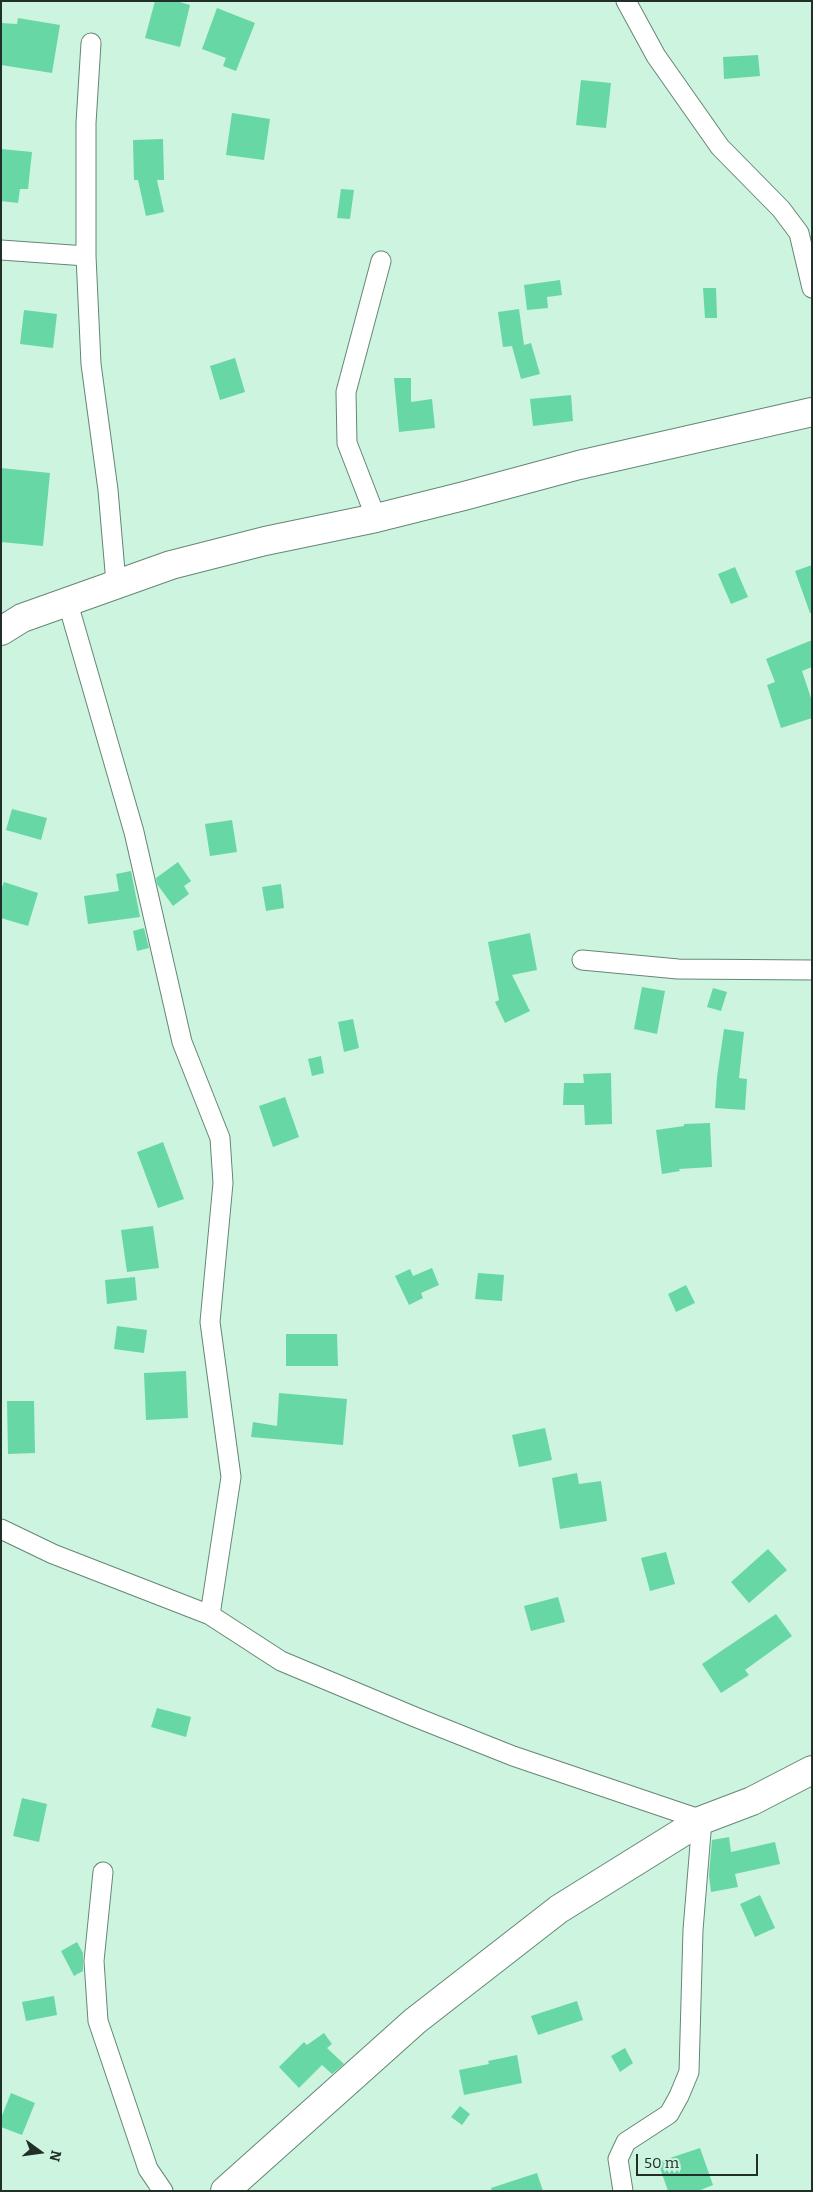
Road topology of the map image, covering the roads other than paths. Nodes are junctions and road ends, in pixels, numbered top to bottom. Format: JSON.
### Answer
{"nodes":[{"id":1,"x":626,"y":1,"type":"edge"},
{"id":2,"x":91,"y":43,"type":"dead end"},
{"id":3,"x":1,"y":250,"type":"edge"},
{"id":4,"x":86,"y":256,"type":"junction"},
{"id":5,"x":381,"y":261,"type":"dead end"},
{"id":6,"x":812,"y":288,"type":"edge"},
{"id":7,"x":812,"y":412,"type":"edge"},
{"id":8,"x":376,"y":518,"type":"junction"},
{"id":9,"x":116,"y":583,"type":"junction"},
{"id":10,"x":68,"y":600,"type":"junction"},
{"id":11,"x":1,"y":631,"type":"edge"},
{"id":12,"x":582,"y":960,"type":"dead end"},
{"id":13,"x":812,"y":970,"type":"edge"},
{"id":14,"x":1,"y":1529,"type":"edge"},
{"id":15,"x":210,"y":1615,"type":"junction"},
{"id":16,"x":812,"y":1770,"type":"edge"},
{"id":17,"x":702,"y":1820,"type":"junction"},
{"id":18,"x":103,"y":1872,"type":"dead end"},
{"id":19,"x":229,"y":2189,"type":"edge"},
{"id":20,"x":163,"y":2191,"type":"edge"},
{"id":21,"x":623,"y":2191,"type":"edge"}],
"edges":[{"from":1,"to":6,"type":"street"},
{"from":2,"to":4,"type":"street"},
{"from":3,"to":4,"type":"street"},
{"from":4,"to":9,"type":"street"},
{"from":5,"to":8,"type":"street"},
{"from":7,"to":8,"type":"street"},
{"from":8,"to":9,"type":"street"},
{"from":9,"to":10,"type":"street"},
{"from":10,"to":11,"type":"street"},
{"from":10,"to":15,"type":"street"},
{"from":12,"to":13,"type":"street"},
{"from":14,"to":15,"type":"street"},
{"from":15,"to":17,"type":"street"},
{"from":16,"to":17,"type":"street"},
{"from":17,"to":19,"type":"street"},
{"from":17,"to":21,"type":"street"},
{"from":18,"to":20,"type":"street"}]}
